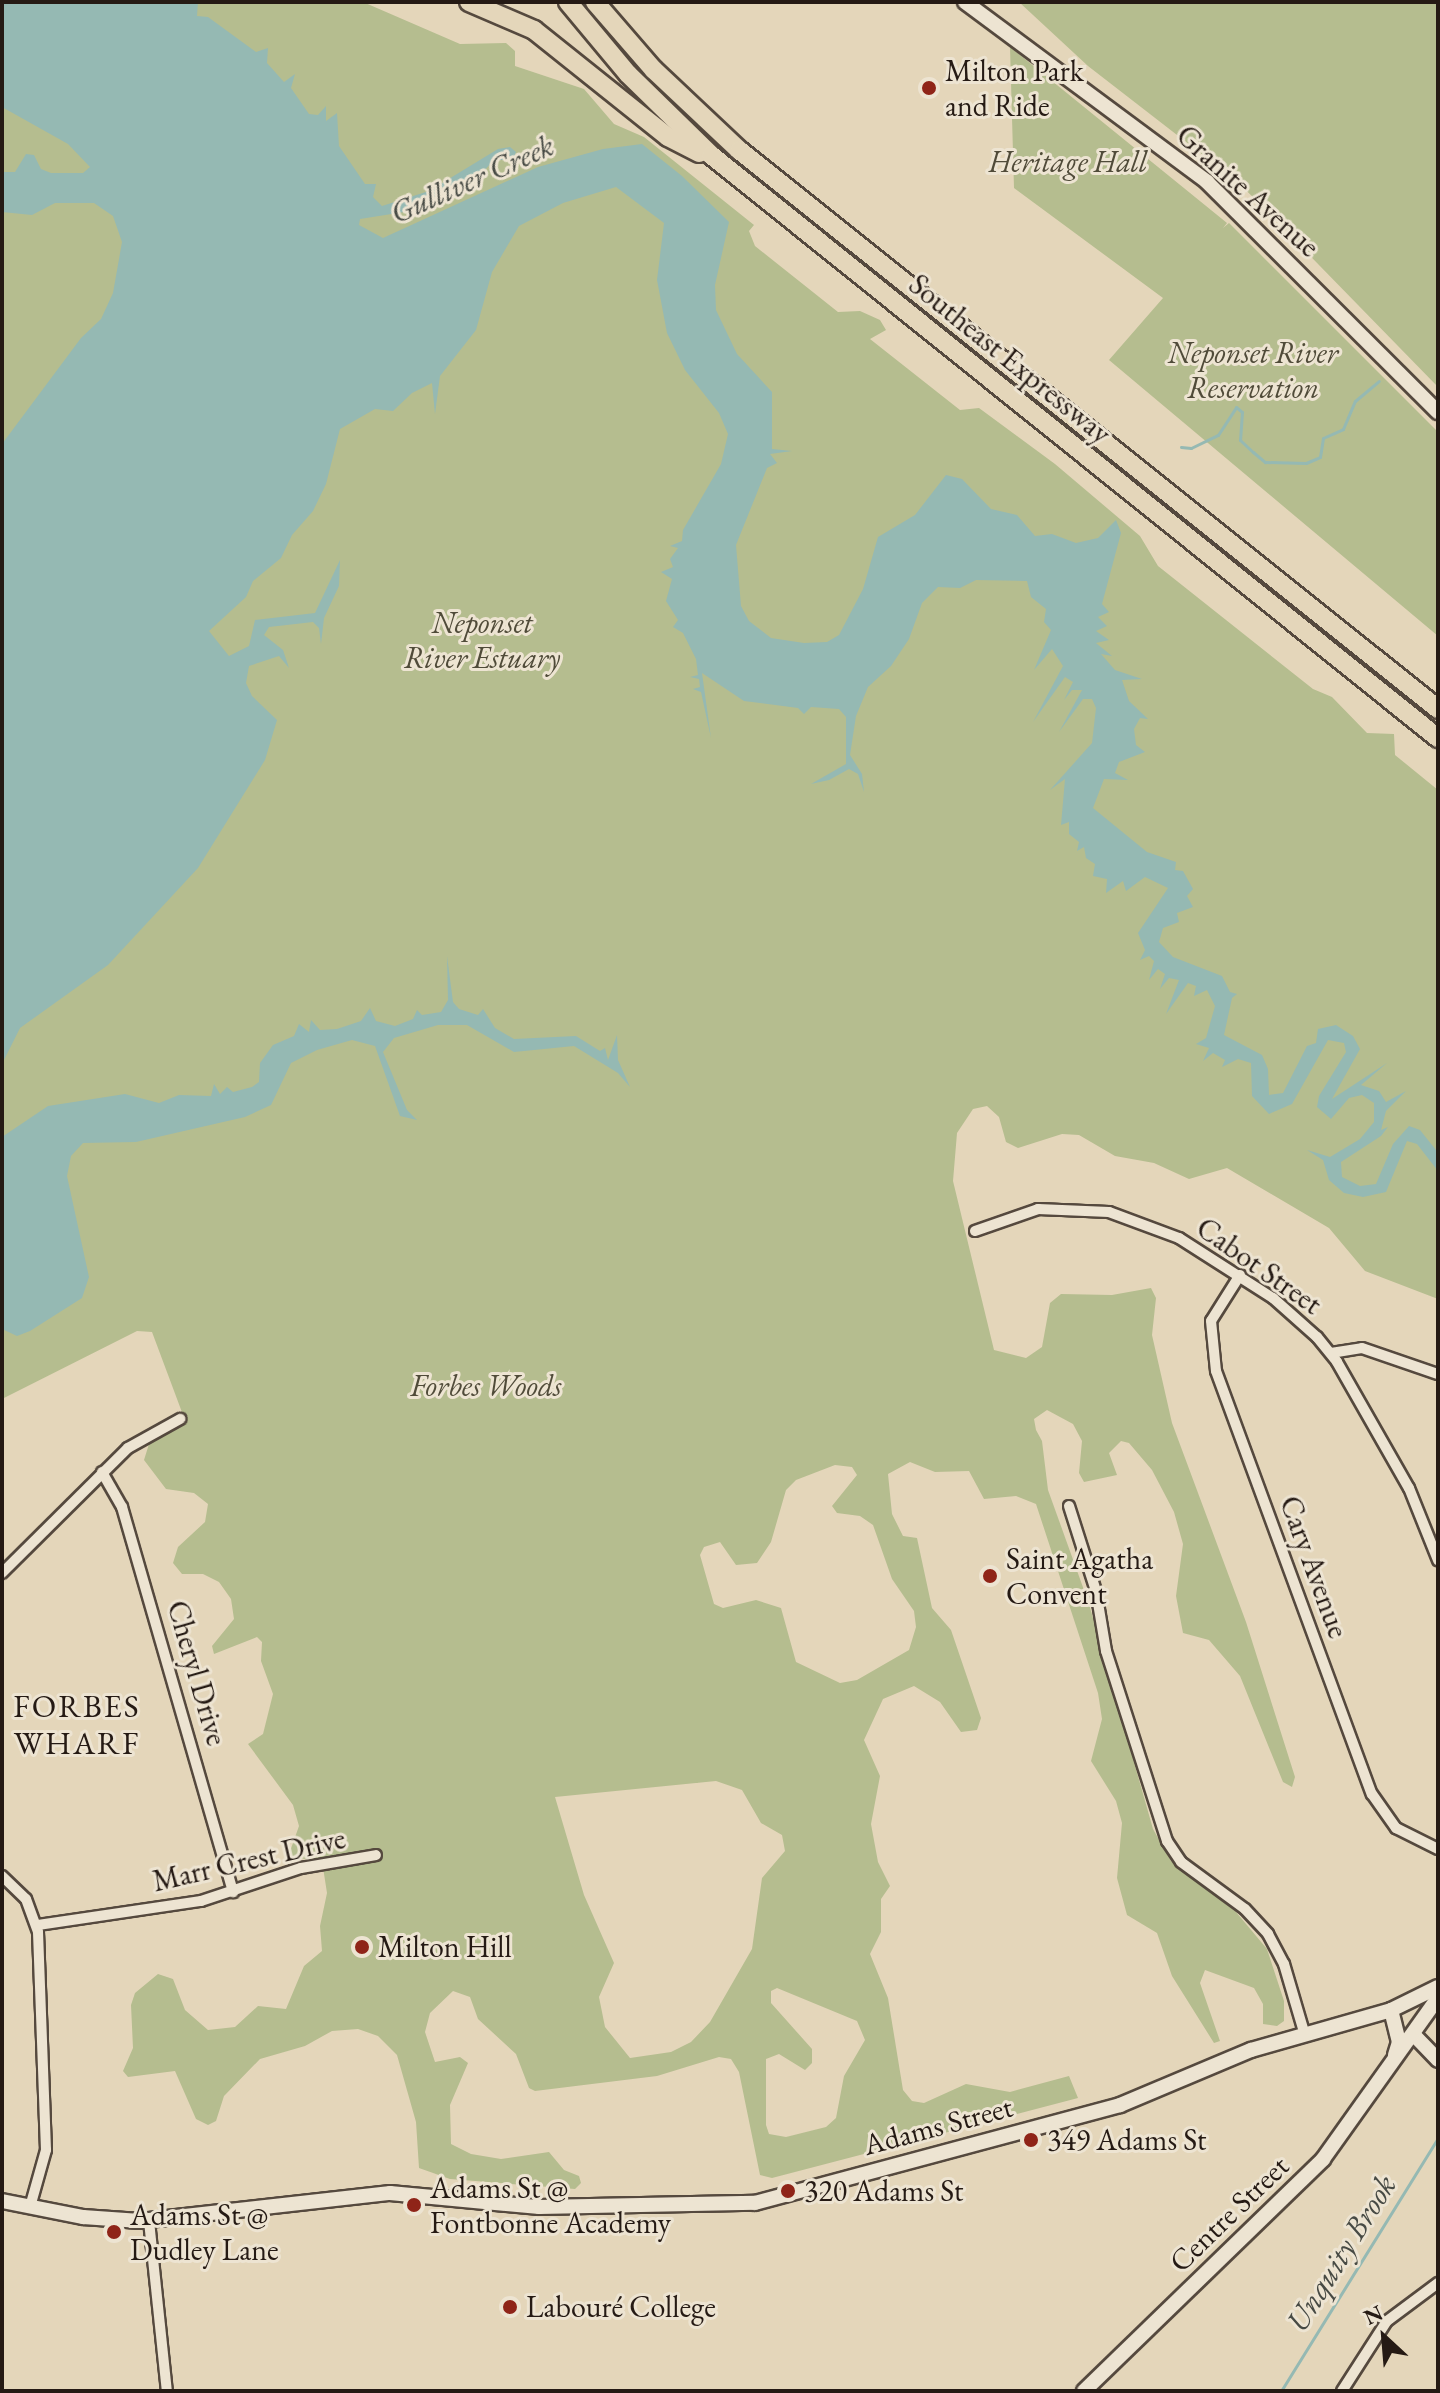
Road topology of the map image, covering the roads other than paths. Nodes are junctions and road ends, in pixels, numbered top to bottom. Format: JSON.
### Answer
{"nodes":[{"id":1,"x":469,"y":2,"type":"edge"},
{"id":2,"x":568,"y":2,"type":"edge"},
{"id":3,"x":580,"y":2,"type":"edge"},
{"id":4,"x":595,"y":2,"type":"edge"},
{"id":5,"x":606,"y":2,"type":"edge"},
{"id":6,"x":967,"y":3,"type":"edge"},
{"id":7,"x":731,"y":170,"type":"junction"},
{"id":8,"x":1438,"y":412,"type":"edge"},
{"id":9,"x":1438,"y":697,"type":"edge"},
{"id":10,"x":1438,"y":709,"type":"edge"},
{"id":11,"x":1438,"y":724,"type":"edge"},
{"id":12,"x":1438,"y":738,"type":"edge"},
{"id":13,"x":975,"y":1231,"type":"dead end"},
{"id":14,"x":1240,"y":1275,"type":"junction"},
{"id":15,"x":1331,"y":1353,"type":"junction"},
{"id":16,"x":1438,"y":1374,"type":"edge"},
{"id":17,"x":180,"y":1419,"type":"dead end"},
{"id":18,"x":102,"y":1472,"type":"junction"},
{"id":19,"x":1069,"y":1506,"type":"dead end"},
{"id":20,"x":1438,"y":1560,"type":"edge"},
{"id":21,"x":2,"y":1573,"type":"edge"},
{"id":22,"x":1438,"y":1849,"type":"edge"},
{"id":23,"x":376,"y":1855,"type":"dead end"},
{"id":24,"x":2,"y":1876,"type":"edge"},
{"id":25,"x":233,"y":1892,"type":"junction"},
{"id":26,"x":38,"y":1925,"type":"junction"},
{"id":27,"x":1438,"y":1987,"type":"edge"},
{"id":28,"x":1438,"y":1998,"type":"edge"},
{"id":29,"x":1391,"y":2010,"type":"junction"},
{"id":30,"x":1304,"y":2032,"type":"junction"},
{"id":31,"x":1413,"y":2034,"type":"junction"},
{"id":32,"x":1392,"y":2060,"type":"junction"},
{"id":33,"x":1438,"y":2060,"type":"edge"},
{"id":34,"x":2,"y":2201,"type":"edge"},
{"id":35,"x":30,"y":2207,"type":"junction"},
{"id":36,"x":149,"y":2221,"type":"junction"},
{"id":37,"x":1438,"y":2283,"type":"edge"},
{"id":38,"x":167,"y":2391,"type":"edge"},
{"id":39,"x":1084,"y":2391,"type":"edge"},
{"id":40,"x":1342,"y":2391,"type":"edge"}],
"edges":[{"from":1,"to":7,"type":"highway"},
{"from":2,"to":7,"type":"highway","name":"Southeast Expressway"},
{"from":3,"to":11,"type":"highway"},
{"from":4,"to":10,"type":"highway"},
{"from":5,"to":9,"type":"highway","name":"Southeast Expressway"},
{"from":6,"to":8,"type":"main road","name":"Granite Avenue"},
{"from":7,"to":12,"type":"highway","name":"Southeast Expressway"},
{"from":13,"to":14,"type":"street","name":"Cabot Street"},
{"from":14,"to":15,"type":"street","name":"Cabot Street"},
{"from":14,"to":22,"type":"street","name":"Cary Avenue"},
{"from":15,"to":16,"type":"street"},
{"from":15,"to":20,"type":"street","name":"Cabot Street"},
{"from":17,"to":18,"type":"street"},
{"from":18,"to":21,"type":"street"},
{"from":18,"to":25,"type":"street","name":"Cheryl Drive"},
{"from":19,"to":30,"type":"street"},
{"from":23,"to":25,"type":"street","name":"Marr Crest Drive"},
{"from":24,"to":26,"type":"street"},
{"from":25,"to":26,"type":"street","name":"Marr Crest Drive"},
{"from":26,"to":35,"type":"street"},
{"from":27,"to":29,"type":"main road","name":"Adams Street"},
{"from":28,"to":31,"type":"main road","name":"Centre Street"},
{"from":29,"to":30,"type":"main road","name":"Adams Street"},
{"from":29,"to":32,"type":"main road"},
{"from":30,"to":36,"type":"main road","name":"Adams Street"},
{"from":31,"to":32,"type":"main road","name":"Centre Street"},
{"from":31,"to":33,"type":"main road"},
{"from":32,"to":39,"type":"main road","name":"Centre Street"},
{"from":34,"to":35,"type":"main road","name":"Adams Street"},
{"from":35,"to":36,"type":"main road","name":"Adams Street"},
{"from":36,"to":38,"type":"street"},
{"from":37,"to":40,"type":"street"}]}
